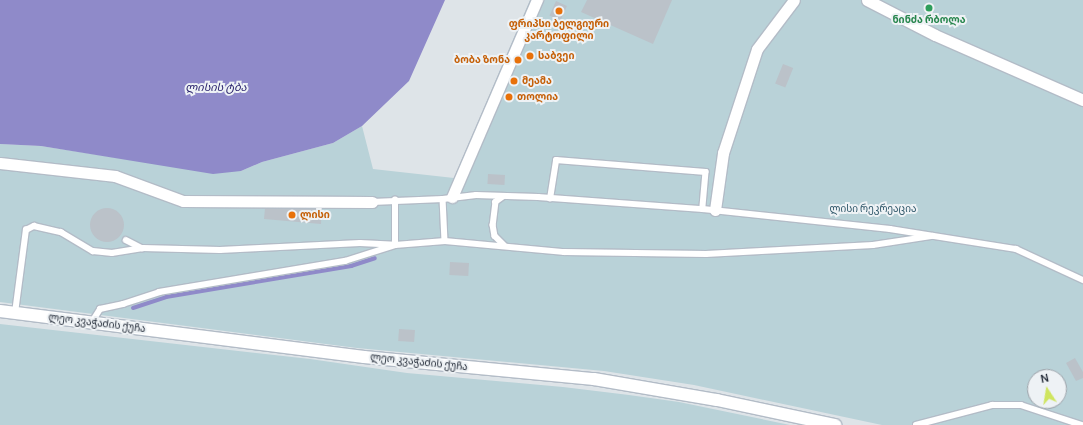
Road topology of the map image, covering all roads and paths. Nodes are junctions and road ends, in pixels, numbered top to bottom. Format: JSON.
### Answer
{"nodes":[{"id":1,"x":537,"y":0,"type":"edge"},
{"id":2,"x":794,"y":0,"type":"edge"},
{"id":3,"x":867,"y":0,"type":"edge"},
{"id":4,"x":1083,"y":100,"type":"edge"},
{"id":5,"x":0,"y":163,"type":"edge"},
{"id":6,"x":504,"y":197,"type":"junction"},
{"id":7,"x":447,"y":198,"type":"junction"},
{"id":8,"x":550,"y":199,"type":"junction"},
{"id":9,"x":395,"y":200,"type":"junction"},
{"id":10,"x":372,"y":202,"type":"joint"},
{"id":11,"x":703,"y":209,"type":"junction"},
{"id":12,"x":715,"y":210,"type":"junction"},
{"id":13,"x":932,"y":236,"type":"junction"},
{"id":14,"x":126,"y":240,"type":"dead end"},
{"id":15,"x":445,"y":241,"type":"junction"},
{"id":16,"x":395,"y":245,"type":"junction"},
{"id":17,"x":504,"y":245,"type":"junction"},
{"id":18,"x":143,"y":248,"type":"junction"},
{"id":19,"x":1083,"y":280,"type":"edge"},
{"id":20,"x":0,"y":311,"type":"edge"},
{"id":21,"x":15,"y":313,"type":"junction"},
{"id":22,"x":92,"y":322,"type":"junction"},
{"id":23,"x":835,"y":425,"type":"edge"},
{"id":24,"x":916,"y":425,"type":"edge"},
{"id":25,"x":1082,"y":425,"type":"edge"}],
"edges":[{"from":1,"to":7,"type":"street"},
{"from":2,"to":12,"type":"street"},
{"from":3,"to":4,"type":"street"},
{"from":5,"to":10,"type":"street"},
{"from":6,"to":7,"type":"lane"},
{"from":6,"to":8,"type":"lane"},
{"from":6,"to":17,"type":"lane"},
{"from":7,"to":9,"type":"lane"},
{"from":7,"to":15,"type":"lane"},
{"from":8,"to":11,"type":"lane"},
{"from":8,"to":11,"type":"lane"},
{"from":9,"to":10,"type":"lane"},
{"from":9,"to":16,"type":"lane"},
{"from":11,"to":12,"type":"lane"},
{"from":12,"to":13,"type":"lane"},
{"from":13,"to":17,"type":"lane"},
{"from":13,"to":19,"type":"lane"},
{"from":14,"to":18,"type":"lane"},
{"from":15,"to":16,"type":"lane"},
{"from":15,"to":17,"type":"lane"},
{"from":16,"to":18,"type":"lane"},
{"from":16,"to":22,"type":"lane"},
{"from":18,"to":21,"type":"lane"},
{"from":20,"to":21,"type":"main road","name":"ლეო კვაჭაძის ქუჩა"},
{"from":21,"to":22,"type":"main road","name":"ლეო კვაჭაძის ქუჩა"},
{"from":22,"to":23,"type":"main road","name":"ლეო კვაჭაძის ქუჩა"},
{"from":24,"to":25,"type":"lane"}]}
